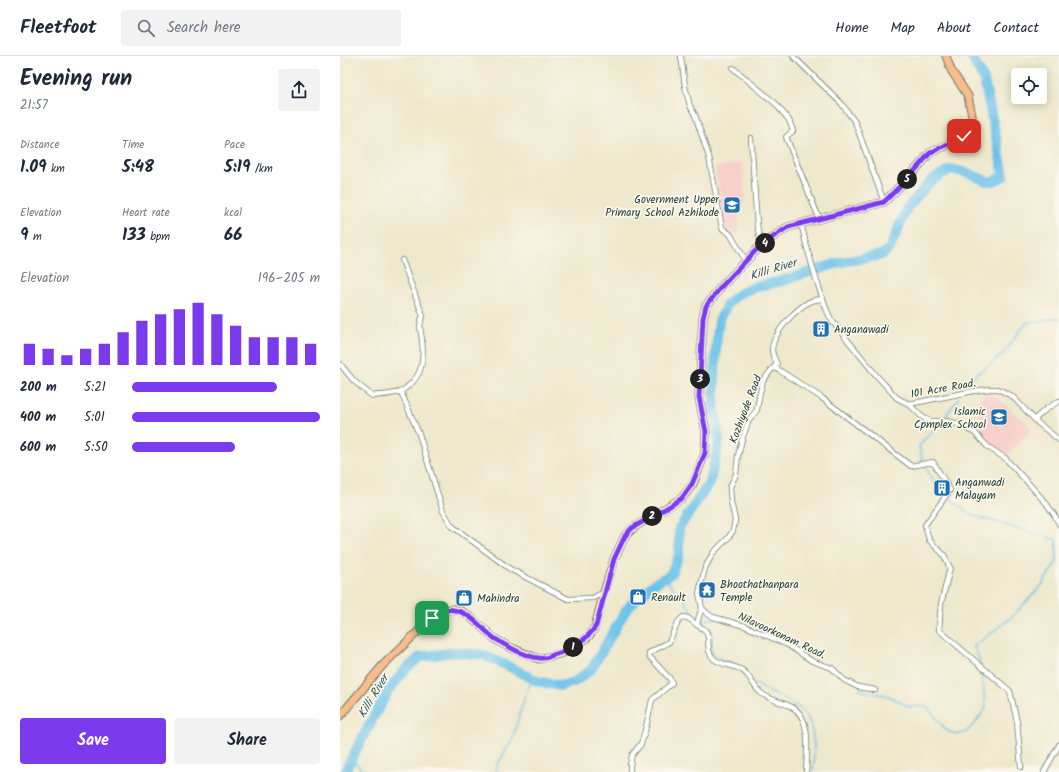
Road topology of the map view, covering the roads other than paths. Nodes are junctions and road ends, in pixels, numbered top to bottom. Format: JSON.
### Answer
{"nodes":[{"id":1,"x":681,"y":56,"type":"edge"},
{"id":2,"x":793,"y":56,"type":"edge"},
{"id":3,"x":946,"y":56,"type":"edge"},
{"id":4,"x":733,"y":68,"type":"dead end"},
{"id":5,"x":751,"y":138,"type":"dead end"},
{"id":6,"x":884,"y":202,"type":"junction"},
{"id":7,"x":819,"y":218,"type":"junction"},
{"id":8,"x":801,"y":223,"type":"junction"},
{"id":9,"x":761,"y":245,"type":"junction"},
{"id":10,"x":402,"y":260,"type":"dead end"},
{"id":11,"x":746,"y":261,"type":"junction"},
{"id":12,"x":823,"y":299,"type":"junction"},
{"id":13,"x":340,"y":364,"type":"edge"},
{"id":14,"x":774,"y":367,"type":"junction"},
{"id":15,"x":401,"y":392,"type":"junction"},
{"id":16,"x":1059,"y":401,"type":"edge"},
{"id":17,"x":909,"y":404,"type":"junction"},
{"id":18,"x":1034,"y":419,"type":"junction"},
{"id":19,"x":1059,"y":440,"type":"edge"},
{"id":20,"x":1059,"y":524,"type":"edge"},
{"id":21,"x":604,"y":592,"type":"junction"},
{"id":22,"x":702,"y":608,"type":"junction"},
{"id":23,"x":698,"y":625,"type":"junction"},
{"id":24,"x":875,"y":690,"type":"dead end"},
{"id":25,"x":340,"y":716,"type":"edge"},
{"id":26,"x":1059,"y":746,"type":"edge"},
{"id":27,"x":1021,"y":767,"type":"dead end"},
{"id":28,"x":630,"y":772,"type":"edge"},
{"id":29,"x":806,"y":772,"type":"edge"},
{"id":30,"x":1044,"y":772,"type":"edge"}],
"edges":[{"from":1,"to":11,"type":"street"},
{"from":2,"to":6,"type":"street"},
{"from":3,"to":6,"type":"main road"},
{"from":4,"to":7,"type":"street"},
{"from":5,"to":9,"type":"street"},
{"from":6,"to":7,"type":"main road"},
{"from":7,"to":8,"type":"main road"},
{"from":8,"to":9,"type":"main road"},
{"from":8,"to":12,"type":"street","name":"101 Acre Road."},
{"from":9,"to":11,"type":"main road"},
{"from":10,"to":15,"type":"street"},
{"from":11,"to":21,"type":"main road"},
{"from":12,"to":14,"type":"street","name":"Kozhiyode Road"},
{"from":12,"to":17,"type":"street","name":"101 Acre Road."},
{"from":13,"to":15,"type":"street"},
{"from":14,"to":22,"type":"street","name":"Kozhiyode Road"},
{"from":14,"to":27,"type":"street"},
{"from":15,"to":21,"type":"street"},
{"from":16,"to":18,"type":"street"},
{"from":17,"to":18,"type":"street","name":"101 Acre Road."},
{"from":17,"to":20,"type":"street"},
{"from":18,"to":19,"type":"street","name":"101 Acre Road."},
{"from":21,"to":25,"type":"main road"},
{"from":22,"to":23,"type":"street","name":"Kozhiyode Road"},
{"from":22,"to":24,"type":"street","name":"Nilavoorkonam Road."},
{"from":23,"to":28,"type":"street"},
{"from":23,"to":29,"type":"street"},
{"from":26,"to":30,"type":"street"}]}
